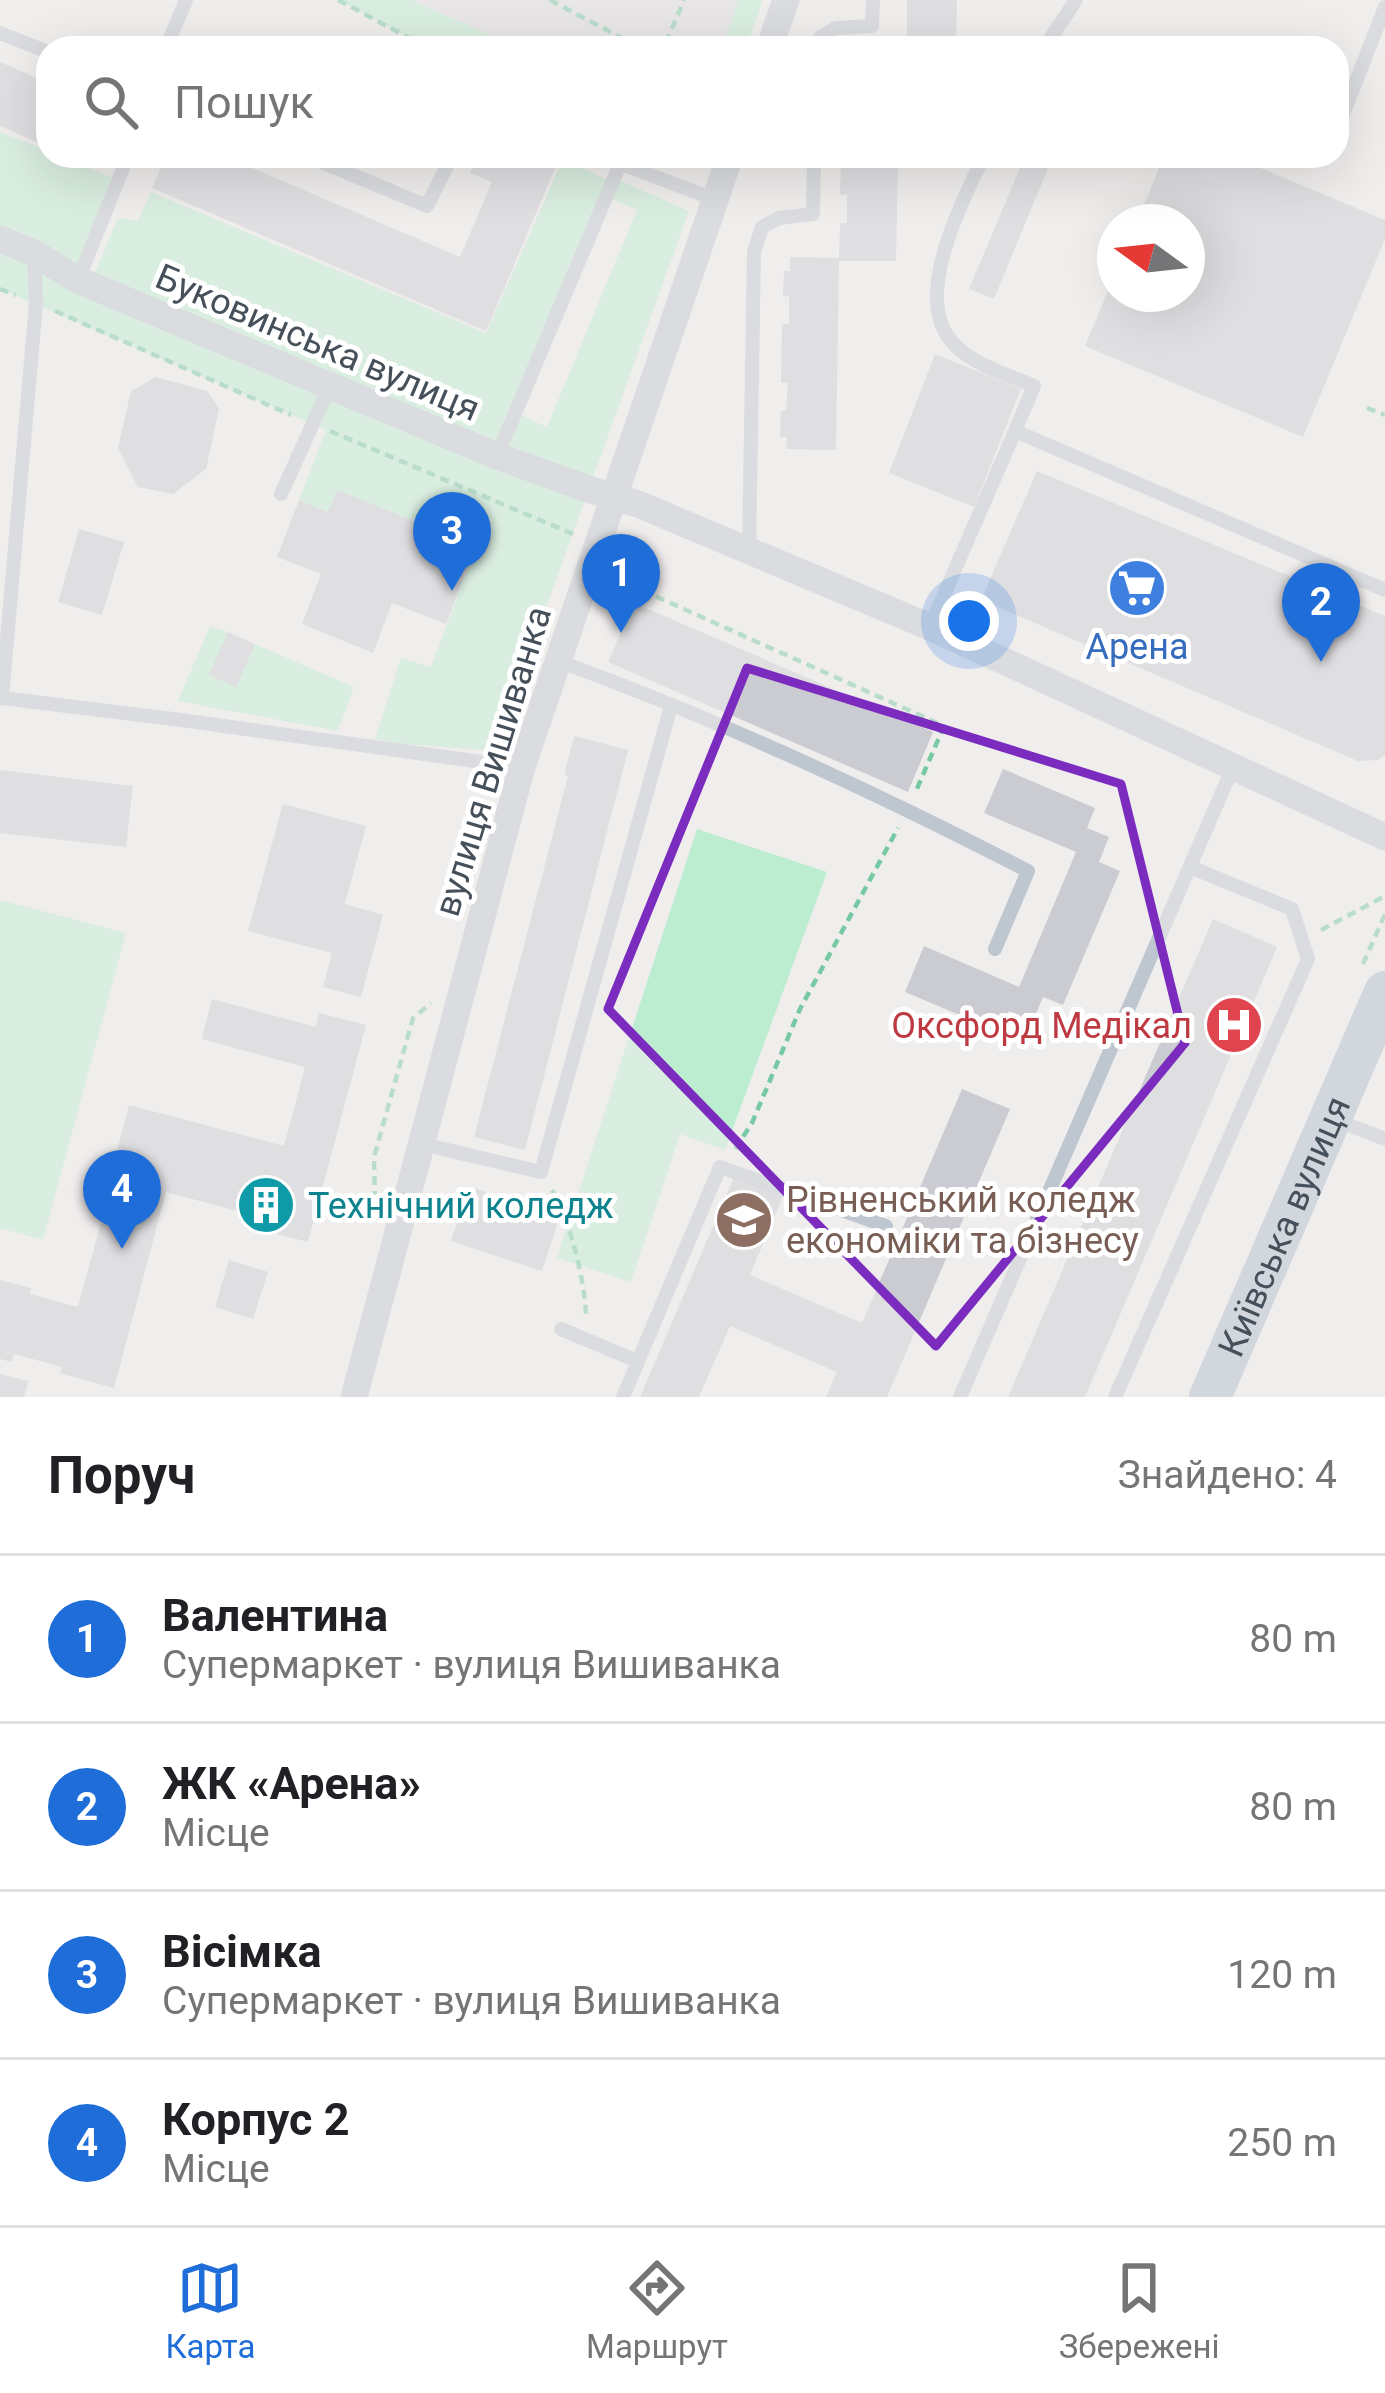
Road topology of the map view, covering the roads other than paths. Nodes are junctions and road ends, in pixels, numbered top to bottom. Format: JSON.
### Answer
{"nodes":[{"id":1,"x":186,"y":0,"type":"edge"},
{"id":2,"x":786,"y":0,"type":"edge"},
{"id":3,"x":873,"y":0,"type":"edge"},
{"id":4,"x":1076,"y":0,"type":"edge"},
{"id":5,"x":1385,"y":7,"type":"edge"},
{"id":6,"x":0,"y":33,"type":"edge"},
{"id":7,"x":171,"y":36,"type":"edge"},
{"id":8,"x":773,"y":36,"type":"edge"},
{"id":9,"x":823,"y":36,"type":"edge"},
{"id":10,"x":1052,"y":36,"type":"edge"},
{"id":11,"x":36,"y":47,"type":"edge"},
{"id":12,"x":1349,"y":99,"type":"edge"},
{"id":13,"x":123,"y":168,"type":"edge"},
{"id":14,"x":336,"y":168,"type":"edge"},
{"id":15,"x":446,"y":168,"type":"edge"},
{"id":16,"x":618,"y":168,"type":"edge"},
{"id":17,"x":631,"y":168,"type":"edge"},
{"id":18,"x":726,"y":168,"type":"edge"},
{"id":19,"x":814,"y":168,"type":"edge"},
{"id":20,"x":979,"y":168,"type":"edge"},
{"id":21,"x":716,"y":200,"type":"junction"},
{"id":22,"x":0,"y":239,"type":"edge"},
{"id":23,"x":34,"y":254,"type":"junction"},
{"id":24,"x":78,"y":280,"type":"junction"},
{"id":25,"x":330,"y":386,"type":"junction"},
{"id":26,"x":1015,"y":431,"type":"junction"},
{"id":27,"x":497,"y":456,"type":"junction"},
{"id":28,"x":281,"y":494,"type":"dead end"},
{"id":29,"x":614,"y":497,"type":"junction"},
{"id":30,"x":749,"y":550,"type":"junction"},
{"id":31,"x":1385,"y":590,"type":"edge"},
{"id":32,"x":930,"y":627,"type":"junction"},
{"id":33,"x":558,"y":661,"type":"junction"},
{"id":34,"x":1,"y":698,"type":"edge"},
{"id":35,"x":671,"y":706,"type":"junction"},
{"id":36,"x":1234,"y":767,"type":"junction"},
{"id":37,"x":521,"y":770,"type":"junction"},
{"id":38,"x":1385,"y":837,"type":"edge"},
{"id":39,"x":1190,"y":867,"type":"junction"},
{"id":40,"x":995,"y":949,"type":"dead end"},
{"id":41,"x":1380,"y":1010,"type":"edge"},
{"id":42,"x":1330,"y":1118,"type":"junction"},
{"id":43,"x":1385,"y":1139,"type":"edge"},
{"id":44,"x":420,"y":1143,"type":"junction"},
{"id":45,"x":886,"y":1226,"type":"dead end"},
{"id":46,"x":560,"y":1330,"type":"dead end"},
{"id":47,"x":637,"y":1361,"type":"junction"},
{"id":48,"x":354,"y":1397,"type":"edge"},
{"id":49,"x":623,"y":1397,"type":"edge"},
{"id":50,"x":960,"y":1397,"type":"edge"},
{"id":51,"x":1115,"y":1397,"type":"edge"},
{"id":52,"x":1210,"y":1397,"type":"edge"}],
"edges":[{"from":1,"to":7,"type":"lane"},
{"from":2,"to":8,"type":"street"},
{"from":3,"to":9,"type":"lane"},
{"from":4,"to":10,"type":"lane"},
{"from":5,"to":12,"type":"lane"},
{"from":6,"to":11,"type":"lane"},
{"from":13,"to":24,"type":"lane"},
{"from":14,"to":15,"type":"lane"},
{"from":16,"to":27,"type":"lane"},
{"from":17,"to":21,"type":"lane"},
{"from":18,"to":21,"type":"street","name":"вулиця Вишиванка"},
{"from":19,"to":30,"type":"lane"},
{"from":20,"to":26,"type":"lane"},
{"from":21,"to":29,"type":"street","name":"вулиця Вишиванка"},
{"from":22,"to":23,"type":"street","name":"Буковинська вулиця"},
{"from":23,"to":24,"type":"street","name":"Буковинська вулиця"},
{"from":23,"to":34,"type":"lane"},
{"from":24,"to":25,"type":"street","name":"Буковинська вулиця"},
{"from":25,"to":27,"type":"street","name":"Буковинська вулиця"},
{"from":25,"to":28,"type":"lane"},
{"from":26,"to":31,"type":"lane"},
{"from":26,"to":32,"type":"lane"},
{"from":27,"to":29,"type":"street","name":"Буковинська вулиця"},
{"from":29,"to":30,"type":"street","name":"Буковинська вулиця"},
{"from":29,"to":33,"type":"street","name":"вулиця Вишиванка"},
{"from":30,"to":32,"type":"street","name":"Буковинська вулиця"},
{"from":32,"to":36,"type":"street","name":"Буковинська вулиця"},
{"from":33,"to":35,"type":"lane"},
{"from":33,"to":37,"type":"street","name":"вулиця Вишиванка"},
{"from":34,"to":37,"type":"lane"},
{"from":35,"to":40,"type":"lane"},
{"from":35,"to":44,"type":"lane"},
{"from":36,"to":38,"type":"street","name":"Буковинська вулиця"},
{"from":36,"to":39,"type":"lane"},
{"from":37,"to":44,"type":"street","name":"вулиця Вишиванка"},
{"from":39,"to":50,"type":"lane"},
{"from":39,"to":51,"type":"lane"},
{"from":41,"to":42,"type":"main road","name":"Київська вулиця"},
{"from":42,"to":43,"type":"lane"},
{"from":42,"to":52,"type":"main road","name":"Київська вулиця"},
{"from":44,"to":48,"type":"street","name":"вулиця Вишиванка"},
{"from":45,"to":47,"type":"lane"},
{"from":46,"to":47,"type":"lane"},
{"from":47,"to":49,"type":"lane"}]}
